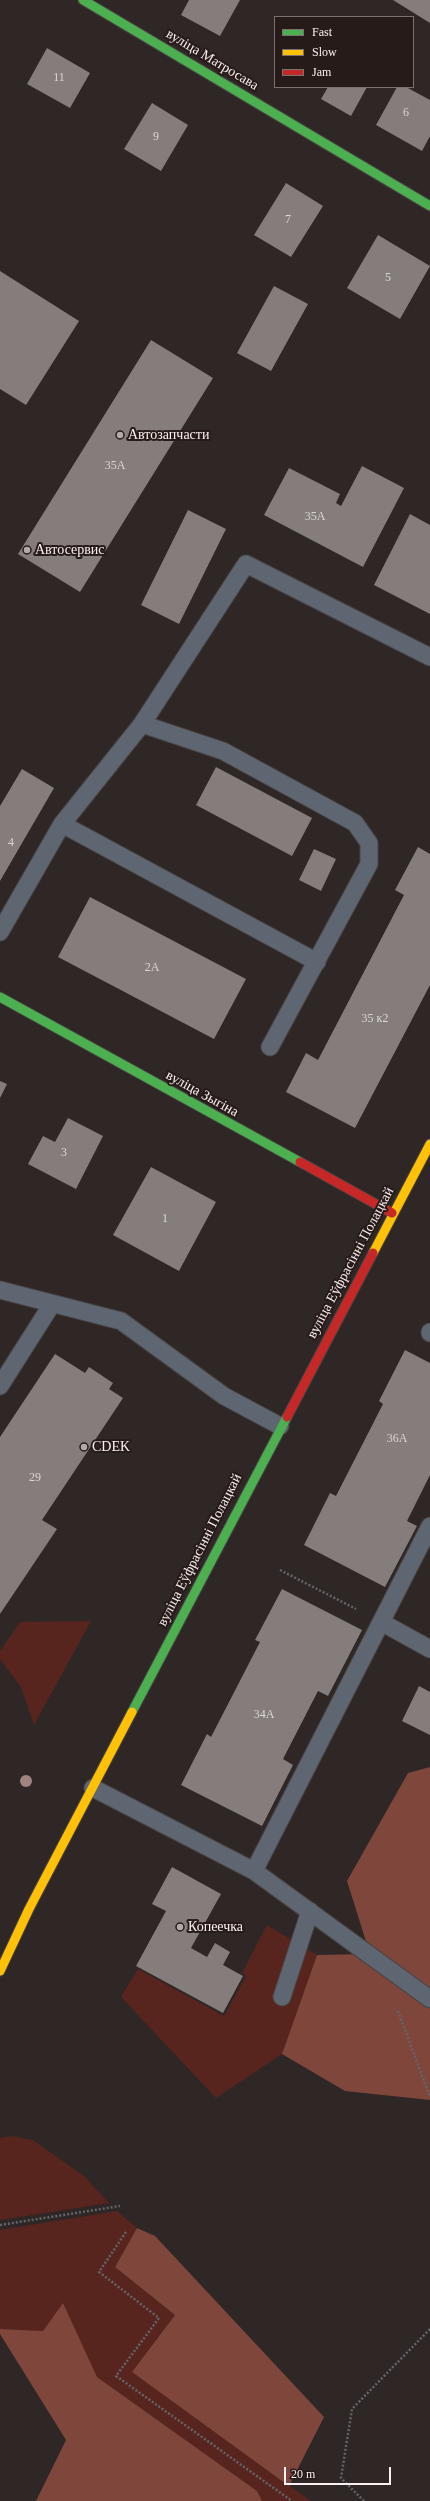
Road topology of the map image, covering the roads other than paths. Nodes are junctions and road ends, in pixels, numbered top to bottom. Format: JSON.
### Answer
{"nodes":[{"id":1,"x":83,"y":0,"type":"edge"},
{"id":2,"x":430,"y":206,"type":"edge"},
{"id":3,"x":430,"y":657,"type":"edge"},
{"id":4,"x":142,"y":724,"type":"junction"},
{"id":5,"x":62,"y":824,"type":"junction"},
{"id":6,"x":0,"y":932,"type":"edge"},
{"id":7,"x":317,"y":962,"type":"junction"},
{"id":8,"x":0,"y":997,"type":"edge"},
{"id":9,"x":270,"y":1047,"type":"dead end"},
{"id":10,"x":430,"y":1144,"type":"edge"},
{"id":11,"x":392,"y":1213,"type":"junction"},
{"id":12,"x":0,"y":1290,"type":"edge"},
{"id":13,"x":52,"y":1304,"type":"junction"},
{"id":14,"x":0,"y":1386,"type":"edge"},
{"id":15,"x":280,"y":1426,"type":"junction"},
{"id":16,"x":430,"y":1526,"type":"edge"},
{"id":17,"x":381,"y":1622,"type":"junction"},
{"id":18,"x":430,"y":1649,"type":"edge"},
{"id":19,"x":93,"y":1788,"type":"junction"},
{"id":20,"x":254,"y":1871,"type":"junction"},
{"id":21,"x":310,"y":1911,"type":"junction"},
{"id":22,"x":0,"y":1971,"type":"edge"},
{"id":23,"x":282,"y":1997,"type":"dead end"},
{"id":24,"x":430,"y":1999,"type":"edge"}],
"edges":[{"from":1,"to":2,"type":"main road","name":"вуліца Матросава"},
{"from":3,"to":4,"type":"lane"},
{"from":4,"to":5,"type":"lane"},
{"from":4,"to":7,"type":"lane"},
{"from":5,"to":6,"type":"lane"},
{"from":5,"to":7,"type":"lane"},
{"from":7,"to":9,"type":"lane"},
{"from":8,"to":11,"type":"main road","name":"вуліца Зыгіна"},
{"from":10,"to":11,"type":"main road","name":"вуліца Еўфрасінні Полацкай"},
{"from":11,"to":15,"type":"main road","name":"вуліца Еўфрасінні Полацкай"},
{"from":12,"to":13,"type":"lane"},
{"from":13,"to":14,"type":"lane"},
{"from":13,"to":15,"type":"lane"},
{"from":15,"to":19,"type":"main road","name":"вуліца Еўфрасінні Полацкай"},
{"from":16,"to":17,"type":"lane"},
{"from":17,"to":18,"type":"lane"},
{"from":17,"to":20,"type":"lane"},
{"from":19,"to":20,"type":"lane"},
{"from":19,"to":22,"type":"main road","name":"вуліца Еўфрасінні Полацкай"},
{"from":20,"to":21,"type":"lane"},
{"from":21,"to":23,"type":"lane"},
{"from":21,"to":24,"type":"lane"}]}
